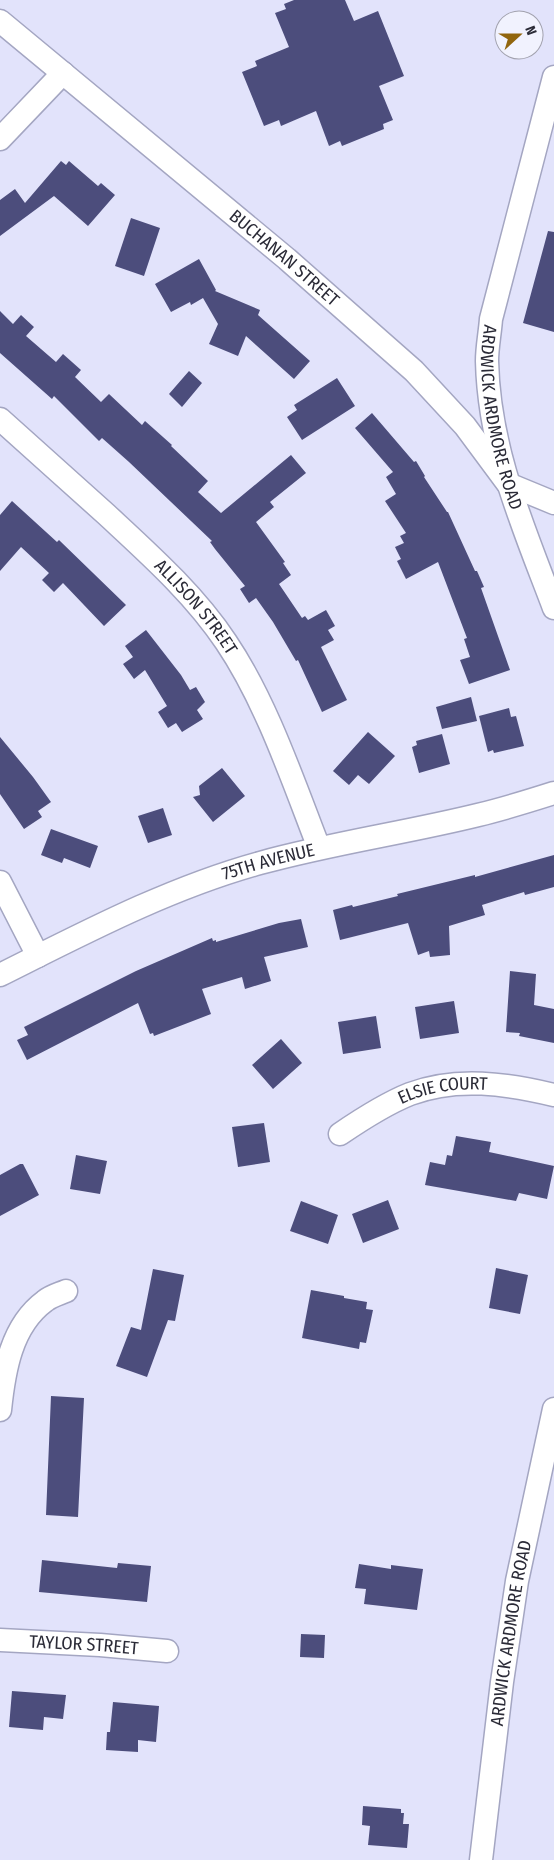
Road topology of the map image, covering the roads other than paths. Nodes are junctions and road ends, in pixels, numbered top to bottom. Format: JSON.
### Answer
{"nodes":[{"id":1,"x":0,"y":21,"type":"edge"},
{"id":2,"x":63,"y":73,"type":"junction"},
{"id":3,"x":554,"y":77,"type":"edge"},
{"id":4,"x":0,"y":139,"type":"edge"},
{"id":5,"x":0,"y":419,"type":"edge"},
{"id":6,"x":508,"y":484,"type":"junction"},
{"id":7,"x":554,"y":503,"type":"edge"},
{"id":8,"x":554,"y":608,"type":"edge"},
{"id":9,"x":554,"y":793,"type":"edge"},
{"id":10,"x":320,"y":848,"type":"junction"},
{"id":11,"x":0,"y":882,"type":"edge"},
{"id":12,"x":38,"y":956,"type":"junction"},
{"id":13,"x":0,"y":975,"type":"edge"},
{"id":14,"x":554,"y":1095,"type":"edge"},
{"id":15,"x":340,"y":1134,"type":"dead end"},
{"id":16,"x":66,"y":1291,"type":"dead end"},
{"id":17,"x":554,"y":1409,"type":"edge"},
{"id":18,"x":0,"y":1410,"type":"edge"},
{"id":19,"x":0,"y":1640,"type":"edge"},
{"id":20,"x":167,"y":1651,"type":"dead end"},
{"id":21,"x":481,"y":1860,"type":"edge"}],
"edges":[{"from":1,"to":2,"type":"street","name":"BUCHANAN STREET"},
{"from":2,"to":4,"type":"street"},
{"from":2,"to":6,"type":"street","name":"BUCHANAN STREET"},
{"from":3,"to":6,"type":"street","name":"ARDWICK ARDMORE ROAD"},
{"from":5,"to":10,"type":"street","name":"ALLISON STREET"},
{"from":6,"to":7,"type":"street"},
{"from":6,"to":8,"type":"street","name":"ARDWICK ARDMORE ROAD"},
{"from":9,"to":10,"type":"street","name":"75TH AVENUE"},
{"from":10,"to":12,"type":"street","name":"75TH AVENUE"},
{"from":11,"to":12,"type":"street"},
{"from":12,"to":13,"type":"street","name":"75TH AVENUE"},
{"from":14,"to":15,"type":"street","name":"ELSIE COURT"},
{"from":16,"to":18,"type":"street"},
{"from":17,"to":21,"type":"street","name":"ARDWICK ARDMORE ROAD"},
{"from":19,"to":20,"type":"street","name":"TAYLOR STREET"}]}
